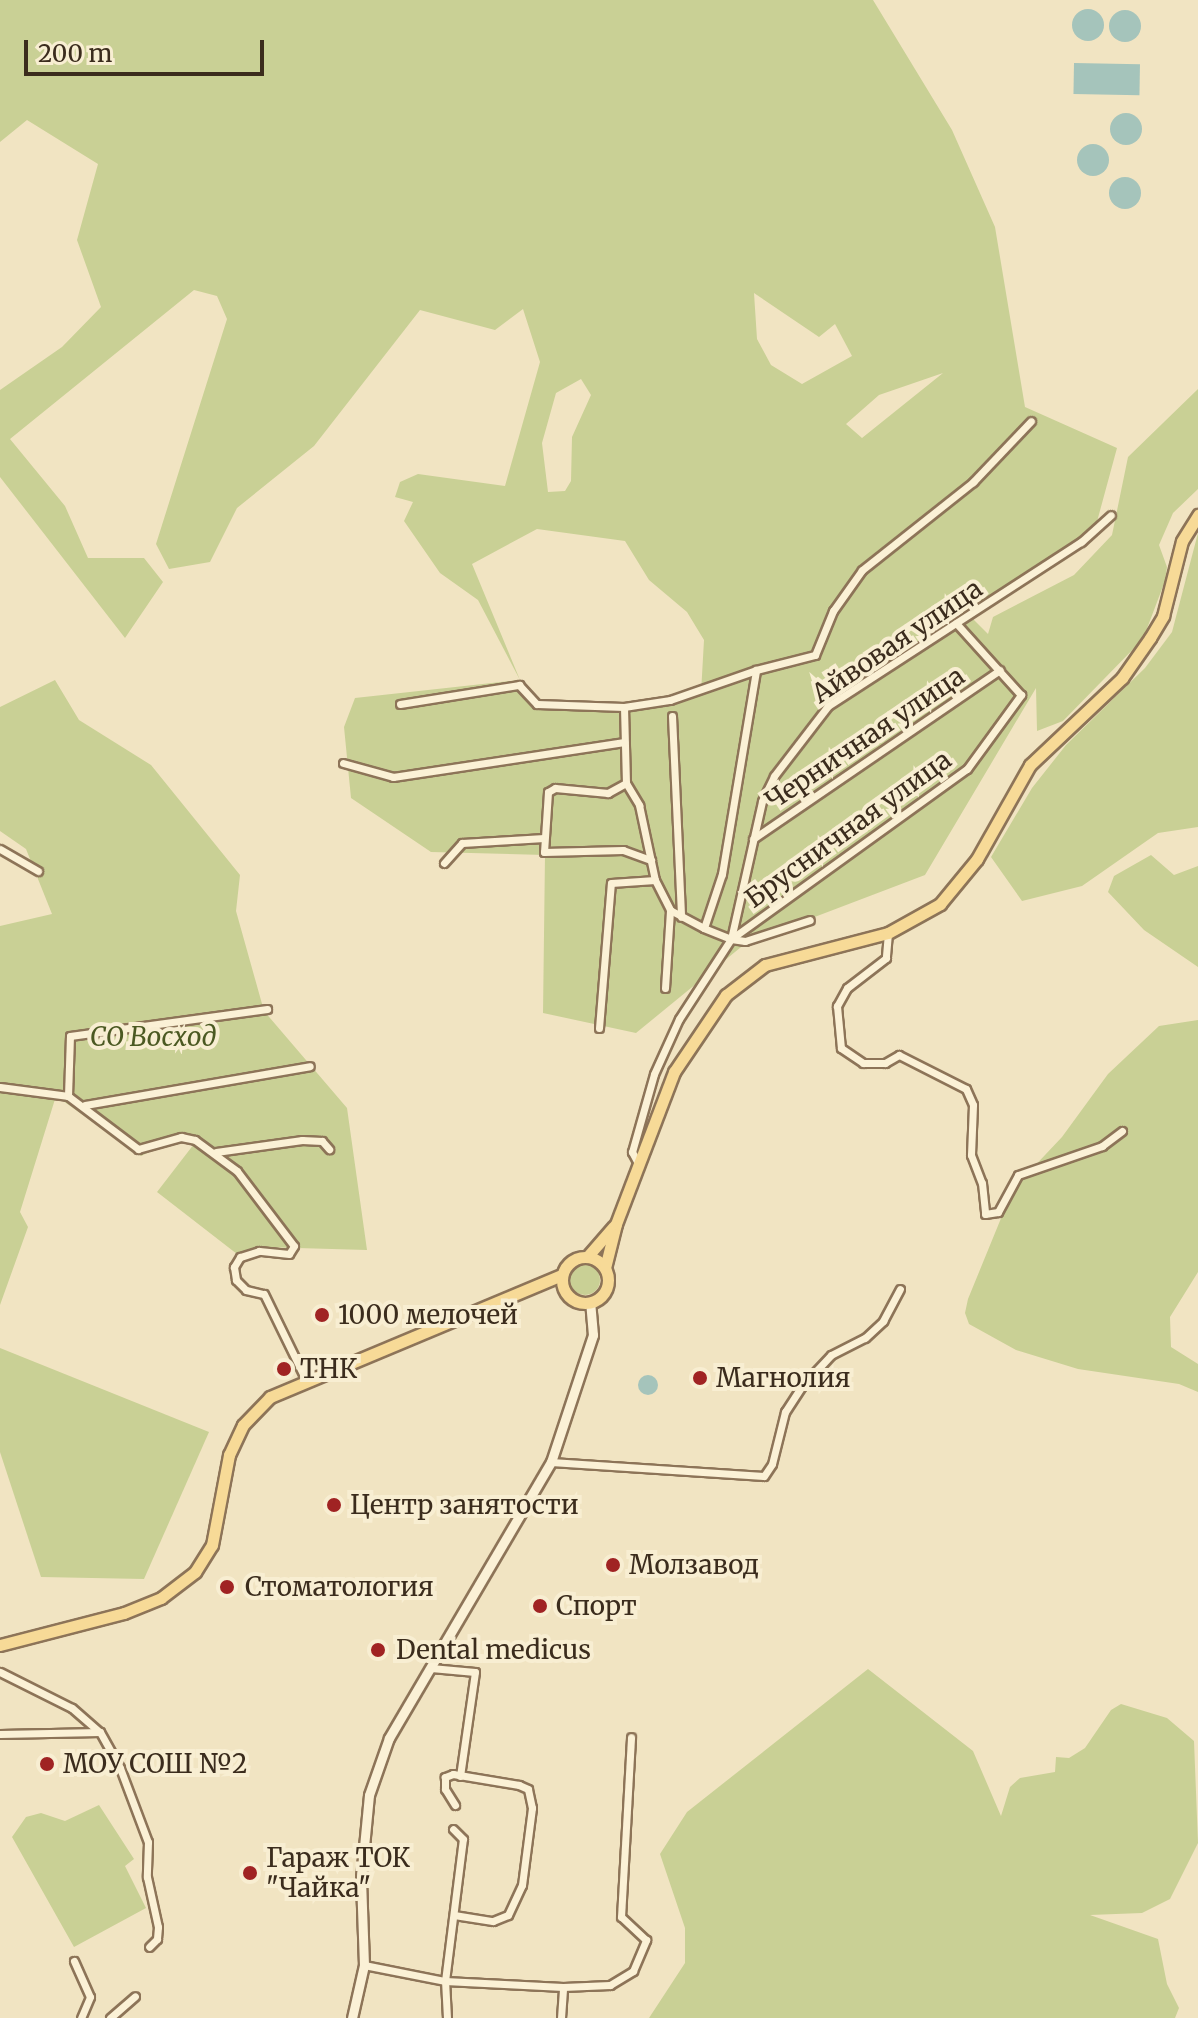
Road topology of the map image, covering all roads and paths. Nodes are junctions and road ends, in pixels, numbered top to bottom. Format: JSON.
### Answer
{"nodes":[{"id":1,"x":1031,"y":421,"type":"dead end"},
{"id":2,"x":1111,"y":515,"type":"dead end"},
{"id":3,"x":1198,"y":515,"type":"edge"},
{"id":4,"x":956,"y":623,"type":"junction"},
{"id":5,"x":756,"y":670,"type":"junction"},
{"id":6,"x":1000,"y":670,"type":"junction"},
{"id":7,"x":400,"y":704,"type":"dead end"},
{"id":8,"x":624,"y":707,"type":"junction"},
{"id":9,"x":672,"y":716,"type":"dead end"},
{"id":10,"x":624,"y":742,"type":"junction"},
{"id":11,"x":343,"y":763,"type":"dead end"},
{"id":12,"x":626,"y":783,"type":"junction"},
{"id":13,"x":544,"y":838,"type":"junction"},
{"id":14,"x":753,"y":839,"type":"junction"},
{"id":15,"x":0,"y":849,"type":"edge"},
{"id":16,"x":651,"y":860,"type":"junction"},
{"id":17,"x":444,"y":863,"type":"dead end"},
{"id":18,"x":38,"y":871,"type":"dead end"},
{"id":19,"x":655,"y":880,"type":"junction"},
{"id":20,"x":670,"y":910,"type":"junction"},
{"id":21,"x":681,"y":917,"type":"junction"},
{"id":22,"x":810,"y":920,"type":"dead end"},
{"id":23,"x":704,"y":928,"type":"junction"},
{"id":24,"x":888,"y":933,"type":"junction"},
{"id":25,"x":731,"y":939,"type":"junction"},
{"id":26,"x":665,"y":988,"type":"dead end"},
{"id":27,"x":267,"y":1009,"type":"dead end"},
{"id":28,"x":599,"y":1028,"type":"dead end"},
{"id":29,"x":310,"y":1066,"type":"dead end"},
{"id":30,"x":0,"y":1087,"type":"edge"},
{"id":31,"x":68,"y":1096,"type":"junction"},
{"id":32,"x":85,"y":1105,"type":"junction"},
{"id":33,"x":1122,"y":1131,"type":"dead end"},
{"id":34,"x":329,"y":1149,"type":"dead end"},
{"id":35,"x":216,"y":1152,"type":"junction"},
{"id":36,"x":640,"y":1167,"type":"junction"},
{"id":37,"x":616,"y":1224,"type":"junction"},
{"id":38,"x":587,"y":1257,"type":"junction"},
{"id":39,"x":605,"y":1268,"type":"junction"},
{"id":40,"x":562,"y":1275,"type":"junction"},
{"id":41,"x":900,"y":1289,"type":"dead end"},
{"id":42,"x":590,"y":1303,"type":"junction"},
{"id":43,"x":306,"y":1380,"type":"junction"},
{"id":44,"x":551,"y":1462,"type":"junction"},
{"id":45,"x":0,"y":1645,"type":"edge"},
{"id":46,"x":431,"y":1668,"type":"junction"},
{"id":47,"x":0,"y":1672,"type":"edge"},
{"id":48,"x":100,"y":1732,"type":"junction"},
{"id":49,"x":0,"y":1734,"type":"edge"},
{"id":50,"x":631,"y":1737,"type":"dead end"},
{"id":51,"x":460,"y":1776,"type":"junction"},
{"id":52,"x":455,"y":1805,"type":"dead end"},
{"id":53,"x":453,"y":1829,"type":"dead end"},
{"id":54,"x":454,"y":1915,"type":"junction"},
{"id":55,"x":149,"y":1947,"type":"dead end"},
{"id":56,"x":74,"y":1961,"type":"dead end"},
{"id":57,"x":364,"y":1965,"type":"junction"},
{"id":58,"x":445,"y":1981,"type":"junction"},
{"id":59,"x":563,"y":1987,"type":"junction"},
{"id":60,"x":135,"y":1996,"type":"dead end"},
{"id":61,"x":81,"y":2018,"type":"edge"},
{"id":62,"x":110,"y":2018,"type":"edge"},
{"id":63,"x":352,"y":2018,"type":"edge"},
{"id":64,"x":447,"y":2018,"type":"edge"},
{"id":65,"x":561,"y":2018,"type":"edge"}],
"edges":[{"from":1,"to":5,"type":"street"},
{"from":2,"to":4,"type":"street","name":"Айвовая улица"},
{"from":3,"to":24,"type":"main road"},
{"from":4,"to":6,"type":"street"},
{"from":4,"to":14,"type":"street","name":"Айвовая улица"},
{"from":5,"to":8,"type":"street"},
{"from":5,"to":23,"type":"street"},
{"from":6,"to":14,"type":"street","name":"Черничная улица"},
{"from":6,"to":25,"type":"street","name":"Брусничная улица"},
{"from":7,"to":8,"type":"street"},
{"from":8,"to":10,"type":"street"},
{"from":9,"to":21,"type":"street"},
{"from":10,"to":11,"type":"street"},
{"from":10,"to":12,"type":"street"},
{"from":12,"to":13,"type":"street"},
{"from":12,"to":16,"type":"street"},
{"from":13,"to":16,"type":"street"},
{"from":13,"to":17,"type":"street"},
{"from":14,"to":25,"type":"street","name":"Айвовая улица"},
{"from":15,"to":18,"type":"street"},
{"from":16,"to":19,"type":"street"},
{"from":19,"to":20,"type":"street"},
{"from":19,"to":28,"type":"street"},
{"from":20,"to":21,"type":"street"},
{"from":20,"to":26,"type":"street"},
{"from":21,"to":23,"type":"street"},
{"from":22,"to":25,"type":"street"},
{"from":23,"to":25,"type":"street"},
{"from":24,"to":33,"type":"street"},
{"from":24,"to":36,"type":"main road"},
{"from":25,"to":36,"type":"street"},
{"from":27,"to":31,"type":"street"},
{"from":29,"to":32,"type":"street"},
{"from":30,"to":31,"type":"street"},
{"from":31,"to":32,"type":"street"},
{"from":32,"to":35,"type":"street"},
{"from":34,"to":35,"type":"street"},
{"from":35,"to":43,"type":"street"},
{"from":36,"to":37,"type":"main road"},
{"from":37,"to":38,"type":"main road"},
{"from":37,"to":39,"type":"main road"},
{"from":38,"to":39,"type":"main road"},
{"from":38,"to":40,"type":"main road"},
{"from":39,"to":42,"type":"main road"},
{"from":40,"to":42,"type":"main road"},
{"from":40,"to":43,"type":"main road"},
{"from":41,"to":44,"type":"street"},
{"from":42,"to":44,"type":"main road"},
{"from":43,"to":45,"type":"main road"},
{"from":44,"to":46,"type":"main road"},
{"from":46,"to":51,"type":"street"},
{"from":46,"to":57,"type":"main road"},
{"from":47,"to":48,"type":"street"},
{"from":48,"to":49,"type":"street"},
{"from":48,"to":55,"type":"street"},
{"from":50,"to":59,"type":"street"},
{"from":51,"to":52,"type":"street"},
{"from":51,"to":54,"type":"street"},
{"from":53,"to":54,"type":"street"},
{"from":54,"to":58,"type":"street"},
{"from":56,"to":61,"type":"street"},
{"from":57,"to":58,"type":"street"},
{"from":57,"to":63,"type":"main road"},
{"from":58,"to":59,"type":"street"},
{"from":58,"to":64,"type":"street"},
{"from":59,"to":65,"type":"street"},
{"from":60,"to":62,"type":"street"}]}
